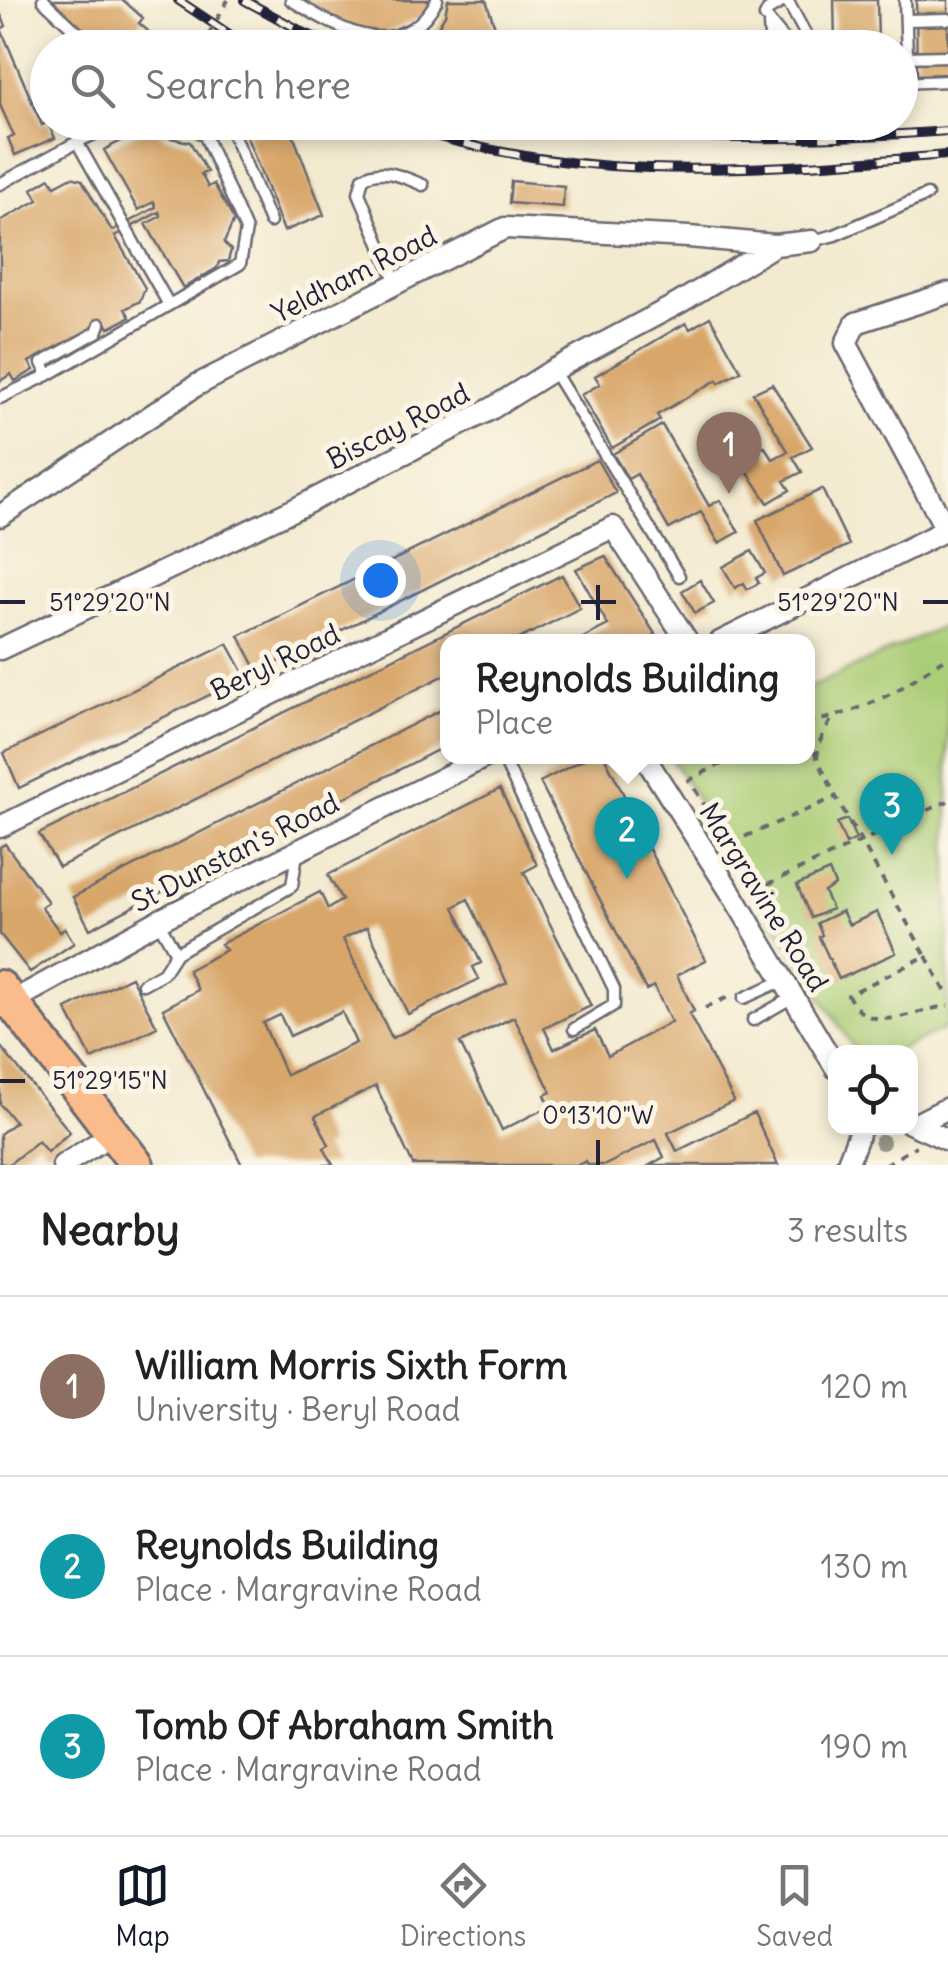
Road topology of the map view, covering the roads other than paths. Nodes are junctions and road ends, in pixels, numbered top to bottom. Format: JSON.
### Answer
{"nodes":[{"id":1,"x":43,"y":0,"type":"edge"},
{"id":2,"x":291,"y":0,"type":"edge"},
{"id":3,"x":437,"y":0,"type":"edge"},
{"id":4,"x":786,"y":0,"type":"edge"},
{"id":5,"x":906,"y":0,"type":"edge"},
{"id":6,"x":948,"y":19,"type":"edge"},
{"id":7,"x":906,"y":20,"type":"junction"},
{"id":8,"x":769,"y":24,"type":"junction"},
{"id":9,"x":75,"y":30,"type":"edge"},
{"id":10,"x":348,"y":30,"type":"edge"},
{"id":11,"x":410,"y":30,"type":"edge"},
{"id":12,"x":770,"y":30,"type":"edge"},
{"id":13,"x":775,"y":30,"type":"edge"},
{"id":14,"x":803,"y":30,"type":"edge"},
{"id":15,"x":905,"y":30,"type":"edge"},
{"id":16,"x":948,"y":56,"type":"edge"},
{"id":17,"x":918,"y":57,"type":"edge"},
{"id":18,"x":948,"y":81,"type":"edge"},
{"id":19,"x":918,"y":82,"type":"edge"},
{"id":20,"x":82,"y":140,"type":"edge"},
{"id":21,"x":208,"y":140,"type":"edge"},
{"id":22,"x":236,"y":140,"type":"edge"},
{"id":23,"x":78,"y":142,"type":"junction"},
{"id":24,"x":0,"y":184,"type":"edge"},
{"id":25,"x":423,"y":185,"type":"dead end"},
{"id":26,"x":927,"y":195,"type":"dead end"},
{"id":27,"x":270,"y":222,"type":"dead end"},
{"id":28,"x":812,"y":241,"type":"joint"},
{"id":29,"x":776,"y":246,"type":"junction"},
{"id":30,"x":397,"y":283,"type":"junction"},
{"id":31,"x":948,"y":293,"type":"edge"},
{"id":32,"x":168,"y":305,"type":"junction"},
{"id":33,"x":100,"y":324,"type":"dead end"},
{"id":34,"x":553,"y":370,"type":"junction"},
{"id":35,"x":48,"y":375,"type":"junction"},
{"id":36,"x":0,"y":398,"type":"edge"},
{"id":37,"x":0,"y":516,"type":"edge"},
{"id":38,"x":947,"y":529,"type":"edge"},
{"id":39,"x":679,"y":576,"type":"dead end"},
{"id":40,"x":683,"y":634,"type":"edge"},
{"id":41,"x":736,"y":634,"type":"edge"},
{"id":42,"x":0,"y":649,"type":"edge"},
{"id":43,"x":471,"y":764,"type":"edge"},
{"id":44,"x":506,"y":764,"type":"edge"},
{"id":45,"x":649,"y":764,"type":"edge"},
{"id":46,"x":0,"y":827,"type":"edge"},
{"id":47,"x":297,"y":852,"type":"junction"},
{"id":48,"x":158,"y":921,"type":"junction"},
{"id":49,"x":176,"y":952,"type":"junction"},
{"id":50,"x":143,"y":984,"type":"dead end"},
{"id":51,"x":789,"y":988,"type":"junction"},
{"id":52,"x":744,"y":998,"type":"dead end"},
{"id":53,"x":4,"y":999,"type":"edge"},
{"id":54,"x":752,"y":1020,"type":"dead end"},
{"id":55,"x":574,"y":1030,"type":"dead end"},
{"id":56,"x":828,"y":1054,"type":"edge"},
{"id":57,"x":948,"y":1108,"type":"edge"},
{"id":58,"x":918,"y":1121,"type":"edge"},
{"id":59,"x":918,"y":1127,"type":"edge"},
{"id":60,"x":112,"y":1134,"type":"junction"},
{"id":61,"x":858,"y":1135,"type":"edge"},
{"id":62,"x":948,"y":1140,"type":"edge"},
{"id":63,"x":62,"y":1165,"type":"edge"},
{"id":64,"x":137,"y":1165,"type":"edge"},
{"id":65,"x":847,"y":1165,"type":"edge"}],
"edges":[{"from":1,"to":9,"type":"lane"},
{"from":2,"to":10,"type":"lane"},
{"from":3,"to":11,"type":"lane"},
{"from":4,"to":8,"type":"lane"},
{"from":4,"to":14,"type":"lane"},
{"from":5,"to":7,"type":"lane"},
{"from":6,"to":7,"type":"lane"},
{"from":7,"to":15,"type":"lane"},
{"from":8,"to":12,"type":"lane"},
{"from":8,"to":13,"type":"lane"},
{"from":16,"to":17,"type":"lane"},
{"from":18,"to":19,"type":"lane"},
{"from":20,"to":23,"type":"lane"},
{"from":21,"to":32,"type":"lane"},
{"from":22,"to":27,"type":"lane"},
{"from":23,"to":24,"type":"lane"},
{"from":23,"to":32,"type":"lane"},
{"from":25,"to":30,"type":"lane"},
{"from":26,"to":28,"type":"lane"},
{"from":28,"to":29,"type":"street","name":"Biscay Road"},
{"from":29,"to":30,"type":"street","name":"Yeldham Road"},
{"from":29,"to":34,"type":"street","name":"Biscay Road"},
{"from":30,"to":37,"type":"street","name":"Yeldham Road"},
{"from":31,"to":38,"type":"street"},
{"from":32,"to":35,"type":"lane"},
{"from":33,"to":35,"type":"lane"},
{"from":34,"to":39,"type":"lane"},
{"from":34,"to":42,"type":"street","name":"Biscay Road"},
{"from":35,"to":36,"type":"lane"},
{"from":38,"to":41,"type":"street"},
{"from":40,"to":46,"type":"street","name":"Beryl Road"},
{"from":43,"to":47,"type":"street","name":"St Dunstan's Road"},
{"from":44,"to":55,"type":"lane"},
{"from":45,"to":51,"type":"street","name":"Margravine Road"},
{"from":47,"to":48,"type":"street","name":"St Dunstan's Road"},
{"from":47,"to":49,"type":"lane"},
{"from":48,"to":49,"type":"lane"},
{"from":48,"to":53,"type":"street","name":"St Dunstan's Road"},
{"from":49,"to":50,"type":"lane"},
{"from":51,"to":52,"type":"lane"},
{"from":51,"to":54,"type":"lane"},
{"from":51,"to":56,"type":"street","name":"Margravine Road"},
{"from":53,"to":60,"type":"main road"},
{"from":57,"to":58,"type":"street"},
{"from":59,"to":62,"type":"street"},
{"from":60,"to":63,"type":"street"},
{"from":60,"to":64,"type":"main road"},
{"from":61,"to":65,"type":"street"}]}
